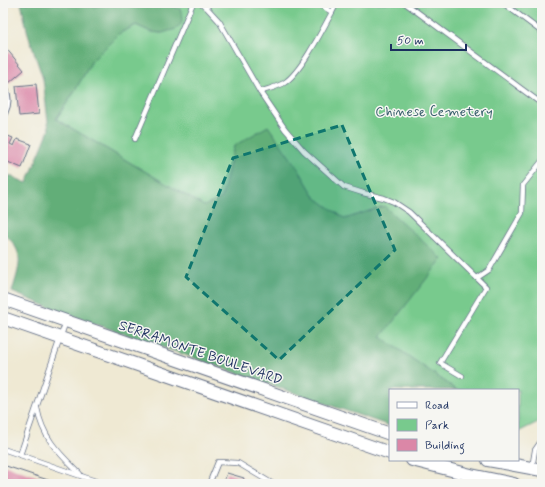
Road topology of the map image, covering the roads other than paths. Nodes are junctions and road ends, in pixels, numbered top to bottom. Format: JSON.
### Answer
{"nodes":[{"id":1,"x":193,"y":3,"type":"edge"},
{"id":2,"x":201,"y":3,"type":"edge"},
{"id":3,"x":317,"y":3,"type":"edge"},
{"id":4,"x":337,"y":3,"type":"edge"},
{"id":5,"x":406,"y":3,"type":"edge"},
{"id":6,"x":504,"y":3,"type":"edge"},
{"id":7,"x":332,"y":12,"type":"junction"},
{"id":8,"x":542,"y":32,"type":"edge"},
{"id":9,"x":3,"y":88,"type":"edge"},
{"id":10,"x":260,"y":92,"type":"junction"},
{"id":11,"x":542,"y":104,"type":"edge"},
{"id":12,"x":3,"y":112,"type":"edge"},
{"id":13,"x":135,"y":139,"type":"dead end"},
{"id":14,"x":542,"y":160,"type":"edge"},
{"id":15,"x":477,"y":278,"type":"junction"},
{"id":16,"x":3,"y":299,"type":"edge"},
{"id":17,"x":3,"y":318,"type":"edge"},
{"id":18,"x":66,"y":321,"type":"junction"},
{"id":19,"x":60,"y":338,"type":"junction"},
{"id":20,"x":462,"y":376,"type":"dead end"},
{"id":21,"x":37,"y":406,"type":"junction"},
{"id":22,"x":389,"y":434,"type":"edge"},
{"id":23,"x":542,"y":440,"type":"edge"},
{"id":24,"x":3,"y":449,"type":"edge"},
{"id":25,"x":389,"y":453,"type":"edge"},
{"id":26,"x":20,"y":455,"type":"junction"},
{"id":27,"x":416,"y":461,"type":"edge"},
{"id":28,"x":493,"y":461,"type":"edge"},
{"id":29,"x":537,"y":469,"type":"edge"},
{"id":30,"x":81,"y":476,"type":"junction"},
{"id":31,"x":104,"y":484,"type":"edge"},
{"id":32,"x":209,"y":484,"type":"edge"},
{"id":33,"x":273,"y":484,"type":"edge"},
{"id":34,"x":514,"y":484,"type":"edge"}],
"edges":[{"from":1,"to":13,"type":"lane"},
{"from":2,"to":10,"type":"lane"},
{"from":3,"to":7,"type":"lane"},
{"from":4,"to":7,"type":"lane"},
{"from":5,"to":11,"type":"lane"},
{"from":6,"to":8,"type":"lane"},
{"from":7,"to":10,"type":"lane"},
{"from":9,"to":12,"type":"street"},
{"from":10,"to":15,"type":"lane"},
{"from":14,"to":15,"type":"lane"},
{"from":15,"to":20,"type":"lane"},
{"from":16,"to":18,"type":"main road","name":"SERRAMONTE BOULEVARD"},
{"from":17,"to":19,"type":"main road"},
{"from":18,"to":19,"type":"lane"},
{"from":18,"to":22,"type":"main road","name":"SERRAMONTE BOULEVARD"},
{"from":19,"to":21,"type":"lane"},
{"from":19,"to":25,"type":"main road"},
{"from":21,"to":26,"type":"lane"},
{"from":21,"to":30,"type":"lane"},
{"from":23,"to":29,"type":"lane"},
{"from":24,"to":26,"type":"lane"},
{"from":26,"to":30,"type":"lane"},
{"from":27,"to":34,"type":"main road"},
{"from":28,"to":29,"type":"main road"},
{"from":30,"to":31,"type":"lane"},
{"from":32,"to":33,"type":"lane"}]}
